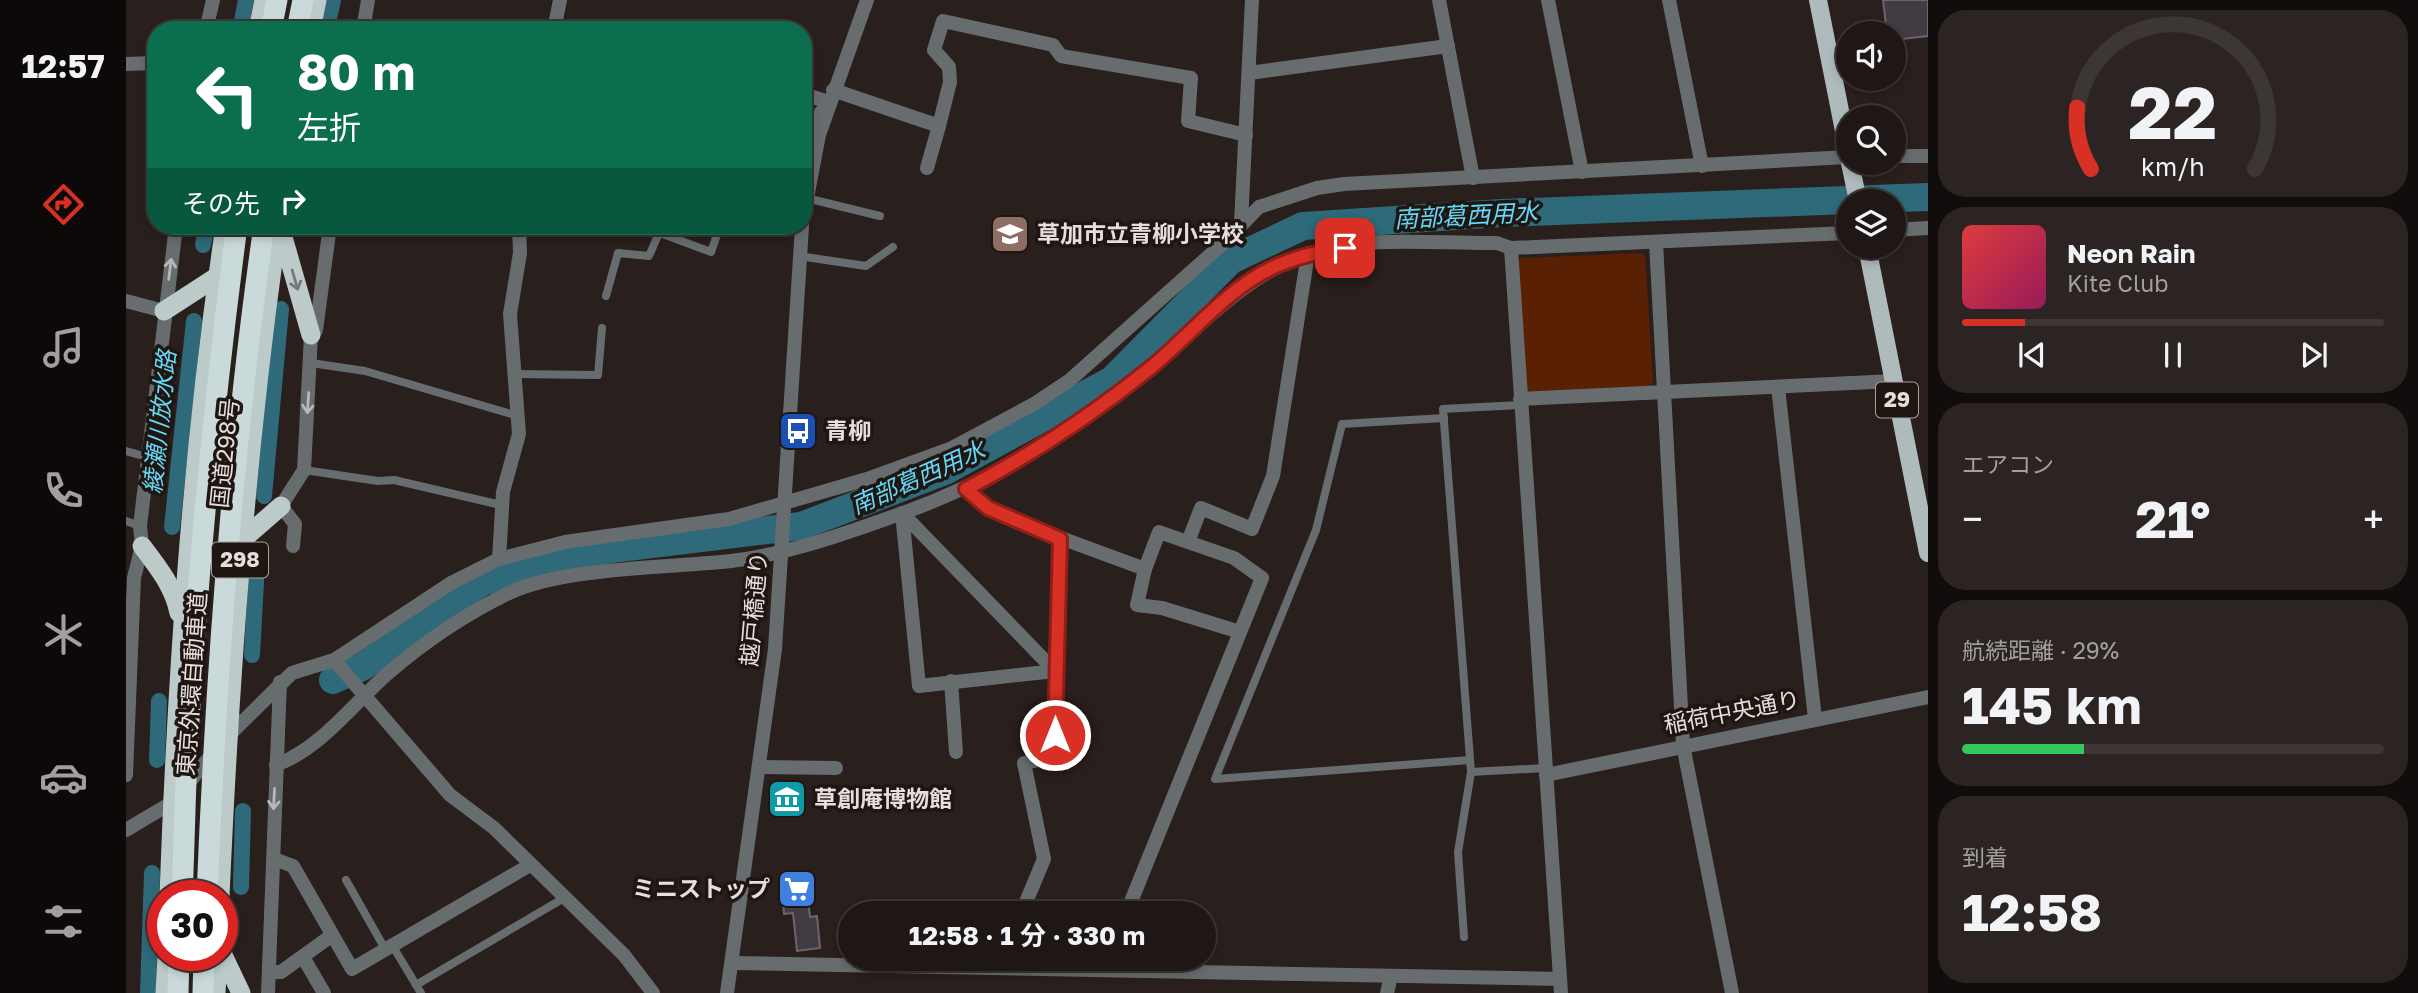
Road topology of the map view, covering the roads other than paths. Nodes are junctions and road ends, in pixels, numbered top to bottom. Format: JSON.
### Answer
{"nodes":[{"id":1,"x":213,"y":0,"type":"edge"},
{"id":2,"x":264,"y":0,"type":"edge"},
{"id":3,"x":276,"y":0,"type":"edge"},
{"id":4,"x":303,"y":0,"type":"edge"},
{"id":5,"x":317,"y":0,"type":"edge"},
{"id":6,"x":369,"y":0,"type":"edge"},
{"id":7,"x":560,"y":0,"type":"edge"},
{"id":8,"x":867,"y":0,"type":"edge"},
{"id":9,"x":1252,"y":0,"type":"edge"},
{"id":10,"x":1440,"y":0,"type":"edge"},
{"id":11,"x":1548,"y":0,"type":"edge"},
{"id":12,"x":1669,"y":0,"type":"edge"},
{"id":13,"x":1818,"y":0,"type":"edge"},
{"id":14,"x":208,"y":21,"type":"edge"},
{"id":15,"x":260,"y":21,"type":"edge"},
{"id":16,"x":272,"y":21,"type":"edge"},
{"id":17,"x":299,"y":21,"type":"edge"},
{"id":18,"x":313,"y":21,"type":"edge"},
{"id":19,"x":365,"y":21,"type":"edge"},
{"id":20,"x":556,"y":21,"type":"edge"},
{"id":21,"x":1448,"y":46,"type":"junction"},
{"id":22,"x":147,"y":63,"type":"edge"},
{"id":23,"x":126,"y":64,"type":"edge"},
{"id":24,"x":1249,"y":73,"type":"junction"},
{"id":25,"x":812,"y":95,"type":"edge"},
{"id":26,"x":831,"y":96,"type":"junction"},
{"id":27,"x":1838,"y":105,"type":"edge"},
{"id":28,"x":812,"y":124,"type":"edge"},
{"id":29,"x":939,"y":126,"type":"junction"},
{"id":30,"x":1246,"y":135,"type":"junction"},
{"id":31,"x":1906,"y":156,"type":"edge"},
{"id":32,"x":1928,"y":156,"type":"edge"},
{"id":33,"x":1836,"y":160,"type":"edge"},
{"id":34,"x":1702,"y":166,"type":"junction"},
{"id":35,"x":927,"y":168,"type":"dead end"},
{"id":36,"x":1582,"y":172,"type":"junction"},
{"id":37,"x":812,"y":174,"type":"edge"},
{"id":38,"x":1473,"y":178,"type":"junction"},
{"id":39,"x":812,"y":199,"type":"edge"},
{"id":40,"x":880,"y":216,"type":"dead end"},
{"id":41,"x":1241,"y":223,"type":"junction"},
{"id":42,"x":1928,"y":229,"type":"edge"},
{"id":43,"x":1906,"y":230,"type":"edge"},
{"id":44,"x":1836,"y":234,"type":"edge"},
{"id":45,"x":175,"y":235,"type":"edge"},
{"id":46,"x":224,"y":235,"type":"edge"},
{"id":47,"x":236,"y":235,"type":"edge"},
{"id":48,"x":263,"y":235,"type":"edge"},
{"id":49,"x":277,"y":235,"type":"edge"},
{"id":50,"x":281,"y":235,"type":"edge"},
{"id":51,"x":329,"y":235,"type":"edge"},
{"id":52,"x":519,"y":235,"type":"edge"},
{"id":53,"x":659,"y":235,"type":"edge"},
{"id":54,"x":672,"y":235,"type":"edge"},
{"id":55,"x":717,"y":235,"type":"edge"},
{"id":56,"x":801,"y":235,"type":"edge"},
{"id":57,"x":1656,"y":242,"type":"junction"},
{"id":58,"x":893,"y":247,"type":"dead end"},
{"id":59,"x":1511,"y":248,"type":"junction"},
{"id":60,"x":1308,"y":254,"type":"junction"},
{"id":61,"x":799,"y":256,"type":"junction"},
{"id":62,"x":1869,"y":259,"type":"edge"},
{"id":63,"x":218,"y":276,"type":"junction"},
{"id":64,"x":607,"y":296,"type":"dead end"},
{"id":65,"x":126,"y":300,"type":"edge"},
{"id":66,"x":164,"y":311,"type":"junction"},
{"id":67,"x":602,"y":328,"type":"dead end"},
{"id":68,"x":311,"y":335,"type":"junction"},
{"id":69,"x":311,"y":363,"type":"junction"},
{"id":70,"x":513,"y":374,"type":"junction"},
{"id":71,"x":1894,"y":381,"type":"junction"},
{"id":72,"x":1778,"y":387,"type":"junction"},
{"id":73,"x":1663,"y":395,"type":"junction"},
{"id":74,"x":1520,"y":402,"type":"junction"},
{"id":75,"x":518,"y":416,"type":"junction"},
{"id":76,"x":1444,"y":418,"type":"junction"},
{"id":77,"x":126,"y":451,"type":"edge"},
{"id":78,"x":147,"y":457,"type":"junction"},
{"id":79,"x":304,"y":470,"type":"junction"},
{"id":80,"x":966,"y":489,"type":"junction"},
{"id":81,"x":501,"y":505,"type":"junction"},
{"id":82,"x":282,"y":506,"type":"junction"},
{"id":83,"x":784,"y":507,"type":"junction"},
{"id":84,"x":902,"y":513,"type":"junction"},
{"id":85,"x":133,"y":524,"type":"edge"},
{"id":86,"x":1060,"y":539,"type":"junction"},
{"id":87,"x":241,"y":541,"type":"junction"},
{"id":88,"x":1188,"y":542,"type":"junction"},
{"id":89,"x":142,"y":546,"type":"junction"},
{"id":90,"x":293,"y":546,"type":"dead end"},
{"id":91,"x":782,"y":549,"type":"junction"},
{"id":92,"x":1928,"y":553,"type":"edge"},
{"id":93,"x":499,"y":559,"type":"junction"},
{"id":94,"x":1145,"y":569,"type":"junction"},
{"id":95,"x":130,"y":581,"type":"edge"},
{"id":96,"x":182,"y":631,"type":"junction"},
{"id":97,"x":1240,"y":632,"type":"junction"},
{"id":98,"x":334,"y":660,"type":"junction"},
{"id":99,"x":1055,"y":671,"type":"junction"},
{"id":100,"x":951,"y":681,"type":"junction"},
{"id":101,"x":280,"y":682,"type":"junction"},
{"id":102,"x":363,"y":696,"type":"junction"},
{"id":103,"x":1928,"y":697,"type":"edge"},
{"id":104,"x":1815,"y":719,"type":"junction"},
{"id":105,"x":227,"y":736,"type":"junction"},
{"id":106,"x":1683,"y":745,"type":"junction"},
{"id":107,"x":956,"y":751,"type":"dead end"},
{"id":108,"x":1470,"y":760,"type":"junction"},
{"id":109,"x":276,"y":765,"type":"junction"},
{"id":110,"x":760,"y":767,"type":"junction"},
{"id":111,"x":836,"y":768,"type":"dead end"},
{"id":112,"x":1546,"y":771,"type":"junction"},
{"id":113,"x":1471,"y":772,"type":"junction"},
{"id":114,"x":126,"y":775,"type":"edge"},
{"id":115,"x":173,"y":802,"type":"junction"},
{"id":116,"x":126,"y":830,"type":"edge"},
{"id":117,"x":274,"y":859,"type":"junction"},
{"id":118,"x":530,"y":865,"type":"junction"},
{"id":119,"x":170,"y":880,"type":"edge"},
{"id":120,"x":183,"y":880,"type":"edge"},
{"id":121,"x":208,"y":880,"type":"edge"},
{"id":122,"x":221,"y":880,"type":"edge"},
{"id":123,"x":346,"y":880,"type":"dead end"},
{"id":124,"x":564,"y":898,"type":"junction"},
{"id":125,"x":1026,"y":901,"type":"edge"},
{"id":126,"x":1131,"y":901,"type":"edge"},
{"id":127,"x":331,"y":936,"type":"junction"},
{"id":128,"x":1464,"y":937,"type":"dead end"},
{"id":129,"x":388,"y":947,"type":"junction"},
{"id":130,"x":303,"y":957,"type":"junction"},
{"id":131,"x":732,"y":963,"type":"junction"},
{"id":132,"x":838,"y":963,"type":"edge"},
{"id":133,"x":1216,"y":969,"type":"edge"},
{"id":134,"x":166,"y":971,"type":"edge"},
{"id":135,"x":179,"y":971,"type":"edge"},
{"id":136,"x":204,"y":971,"type":"edge"},
{"id":137,"x":218,"y":971,"type":"edge"},
{"id":138,"x":229,"y":971,"type":"edge"},
{"id":139,"x":269,"y":972,"type":"junction"},
{"id":140,"x":1391,"y":976,"type":"junction"},
{"id":141,"x":416,"y":985,"type":"junction"},
{"id":142,"x":1561,"y":986,"type":"edge"},
{"id":143,"x":165,"y":993,"type":"edge"},
{"id":144,"x":178,"y":993,"type":"edge"},
{"id":145,"x":203,"y":993,"type":"edge"},
{"id":146,"x":216,"y":993,"type":"edge"},
{"id":147,"x":241,"y":993,"type":"edge"},
{"id":148,"x":268,"y":993,"type":"edge"},
{"id":149,"x":324,"y":993,"type":"edge"},
{"id":150,"x":421,"y":993,"type":"edge"},
{"id":151,"x":653,"y":993,"type":"edge"},
{"id":152,"x":727,"y":993,"type":"edge"},
{"id":153,"x":1387,"y":993,"type":"edge"},
{"id":154,"x":1732,"y":993,"type":"edge"}],
"edges":[{"from":1,"to":14,"type":"street"},
{"from":2,"to":15,"type":"highway"},
{"from":3,"to":16,"type":"highway"},
{"from":4,"to":17,"type":"highway"},
{"from":5,"to":18,"type":"highway"},
{"from":6,"to":19,"type":"street"},
{"from":7,"to":20,"type":"street"},
{"from":8,"to":26,"type":"street"},
{"from":9,"to":24,"type":"street"},
{"from":10,"to":21,"type":"street"},
{"from":11,"to":36,"type":"street"},
{"from":12,"to":34,"type":"street"},
{"from":13,"to":27,"type":"main road"},
{"from":21,"to":24,"type":"street"},
{"from":21,"to":38,"type":"street"},
{"from":22,"to":23,"type":"street"},
{"from":24,"to":30,"type":"street"},
{"from":25,"to":26,"type":"street"},
{"from":26,"to":28,"type":"street"},
{"from":26,"to":29,"type":"street"},
{"from":26,"to":37,"type":"street"},
{"from":29,"to":30,"type":"street"},
{"from":29,"to":35,"type":"street"},
{"from":30,"to":41,"type":"street"},
{"from":31,"to":32,"type":"street"},
{"from":33,"to":34,"type":"street"},
{"from":34,"to":36,"type":"street"},
{"from":36,"to":38,"type":"street"},
{"from":38,"to":41,"type":"street"},
{"from":39,"to":40,"type":"lane"},
{"from":41,"to":83,"type":"street"},
{"from":42,"to":43,"type":"street"},
{"from":44,"to":57,"type":"street"},
{"from":66,"to":45,"type":"street","one_way":true},
{"from":46,"to":63,"type":"highway","name":"国道298号","number":"298"},
{"from":47,"to":120,"type":"highway","name":"東京外環自動車道","bridge":true},
{"from":48,"to":121,"type":"highway","name":"東京外環自動車道","bridge":true},
{"from":49,"to":87,"type":"highway","name":"国道298号","number":"298"},
{"from":50,"to":68,"type":"highway","one_way":true},
{"from":51,"to":68,"type":"street"},
{"from":52,"to":70,"type":"street"},
{"from":53,"to":64,"type":"lane"},
{"from":54,"to":55,"type":"lane"},
{"from":56,"to":61,"type":"street","name":"越戸橋通り"},
{"from":57,"to":59,"type":"street"},
{"from":57,"to":73,"type":"street"},
{"from":58,"to":61,"type":"lane"},
{"from":59,"to":60,"type":"street"},
{"from":59,"to":74,"type":"street"},
{"from":60,"to":80,"type":"street"},
{"from":60,"to":88,"type":"street"},
{"from":61,"to":83,"type":"street","name":"越戸橋通り"},
{"from":62,"to":71,"type":"main road","number":"29"},
{"from":63,"to":66,"type":"highway"},
{"from":63,"to":96,"type":"highway","name":"国道298号","number":"298"},
{"from":65,"to":66,"type":"street"},
{"from":66,"to":78,"type":"street"},
{"from":67,"to":70,"type":"lane"},
{"from":68,"to":69,"type":"street"},
{"from":69,"to":75,"type":"lane"},
{"from":69,"to":79,"type":"street","one_way":true},
{"from":70,"to":75,"type":"street"},
{"from":71,"to":72,"type":"street"},
{"from":71,"to":92,"type":"main road","number":"29"},
{"from":72,"to":73,"type":"street"},
{"from":72,"to":104,"type":"street"},
{"from":73,"to":74,"type":"street"},
{"from":73,"to":106,"type":"street"},
{"from":74,"to":76,"type":"lane"},
{"from":74,"to":112,"type":"street"},
{"from":75,"to":81,"type":"street"},
{"from":76,"to":108,"type":"lane"},
{"from":76,"to":108,"type":"lane"},
{"from":77,"to":78,"type":"lane"},
{"from":78,"to":85,"type":"street"},
{"from":79,"to":81,"type":"lane"},
{"from":79,"to":82,"type":"street"},
{"from":80,"to":84,"type":"street"},
{"from":80,"to":86,"type":"street"},
{"from":81,"to":93,"type":"street"},
{"from":82,"to":87,"type":"highway"},
{"from":82,"to":90,"type":"street"},
{"from":83,"to":91,"type":"street","name":"越戸橋通り"},
{"from":83,"to":93,"type":"street"},
{"from":84,"to":91,"type":"street"},
{"from":84,"to":99,"type":"street"},
{"from":84,"to":100,"type":"street"},
{"from":85,"to":89,"type":"street"},
{"from":86,"to":94,"type":"street"},
{"from":86,"to":99,"type":"street"},
{"from":87,"to":105,"type":"highway","name":"国道298号","number":"298"},
{"from":88,"to":94,"type":"street"},
{"from":88,"to":97,"type":"street"},
{"from":89,"to":95,"type":"street"},
{"from":89,"to":96,"type":"highway"},
{"from":91,"to":102,"type":"street"},
{"from":91,"to":110,"type":"street","name":"越戸橋通り"},
{"from":93,"to":98,"type":"street"},
{"from":94,"to":97,"type":"street"},
{"from":95,"to":114,"type":"street"},
{"from":96,"to":115,"type":"highway","name":"国道298号","number":"298"},
{"from":97,"to":126,"type":"street"},
{"from":98,"to":101,"type":"street"},
{"from":98,"to":102,"type":"street"},
{"from":99,"to":100,"type":"street"},
{"from":99,"to":125,"type":"street"},
{"from":100,"to":107,"type":"street"},
{"from":101,"to":105,"type":"street"},
{"from":101,"to":109,"type":"street"},
{"from":102,"to":109,"type":"street"},
{"from":102,"to":118,"type":"street"},
{"from":103,"to":104,"type":"street","name":"稲荷中央通り"},
{"from":104,"to":106,"type":"street","name":"稲荷中央通り"},
{"from":105,"to":115,"type":"street"},
{"from":105,"to":122,"type":"highway","name":"国道298号","number":"298"},
{"from":106,"to":112,"type":"street","name":"稲荷中央通り"},
{"from":106,"to":154,"type":"street"},
{"from":108,"to":113,"type":"lane"},
{"from":109,"to":117,"type":"street","one_way":true},
{"from":110,"to":111,"type":"street"},
{"from":110,"to":131,"type":"street","name":"越戸橋通り"},
{"from":112,"to":113,"type":"lane"},
{"from":112,"to":142,"type":"street"},
{"from":113,"to":128,"type":"lane"},
{"from":115,"to":116,"type":"street"},
{"from":115,"to":119,"type":"highway","name":"国道298号","number":"298"},
{"from":117,"to":127,"type":"street"},
{"from":117,"to":139,"type":"street"},
{"from":118,"to":124,"type":"street"},
{"from":118,"to":129,"type":"street"},
{"from":123,"to":129,"type":"lane"},
{"from":124,"to":141,"type":"lane"},
{"from":124,"to":151,"type":"street"},
{"from":127,"to":129,"type":"street"},
{"from":127,"to":130,"type":"street"},
{"from":129,"to":141,"type":"lane"},
{"from":130,"to":139,"type":"street"},
{"from":130,"to":149,"type":"street"},
{"from":131,"to":132,"type":"street"},
{"from":131,"to":152,"type":"street","name":"越戸橋通り"},
{"from":133,"to":140,"type":"street"},
{"from":134,"to":143,"type":"highway"},
{"from":135,"to":144,"type":"highway"},
{"from":136,"to":145,"type":"highway"},
{"from":137,"to":146,"type":"highway"},
{"from":138,"to":147,"type":"highway"},
{"from":139,"to":148,"type":"street"},
{"from":140,"to":142,"type":"street"},
{"from":140,"to":153,"type":"street"},
{"from":141,"to":150,"type":"lane"}]}
